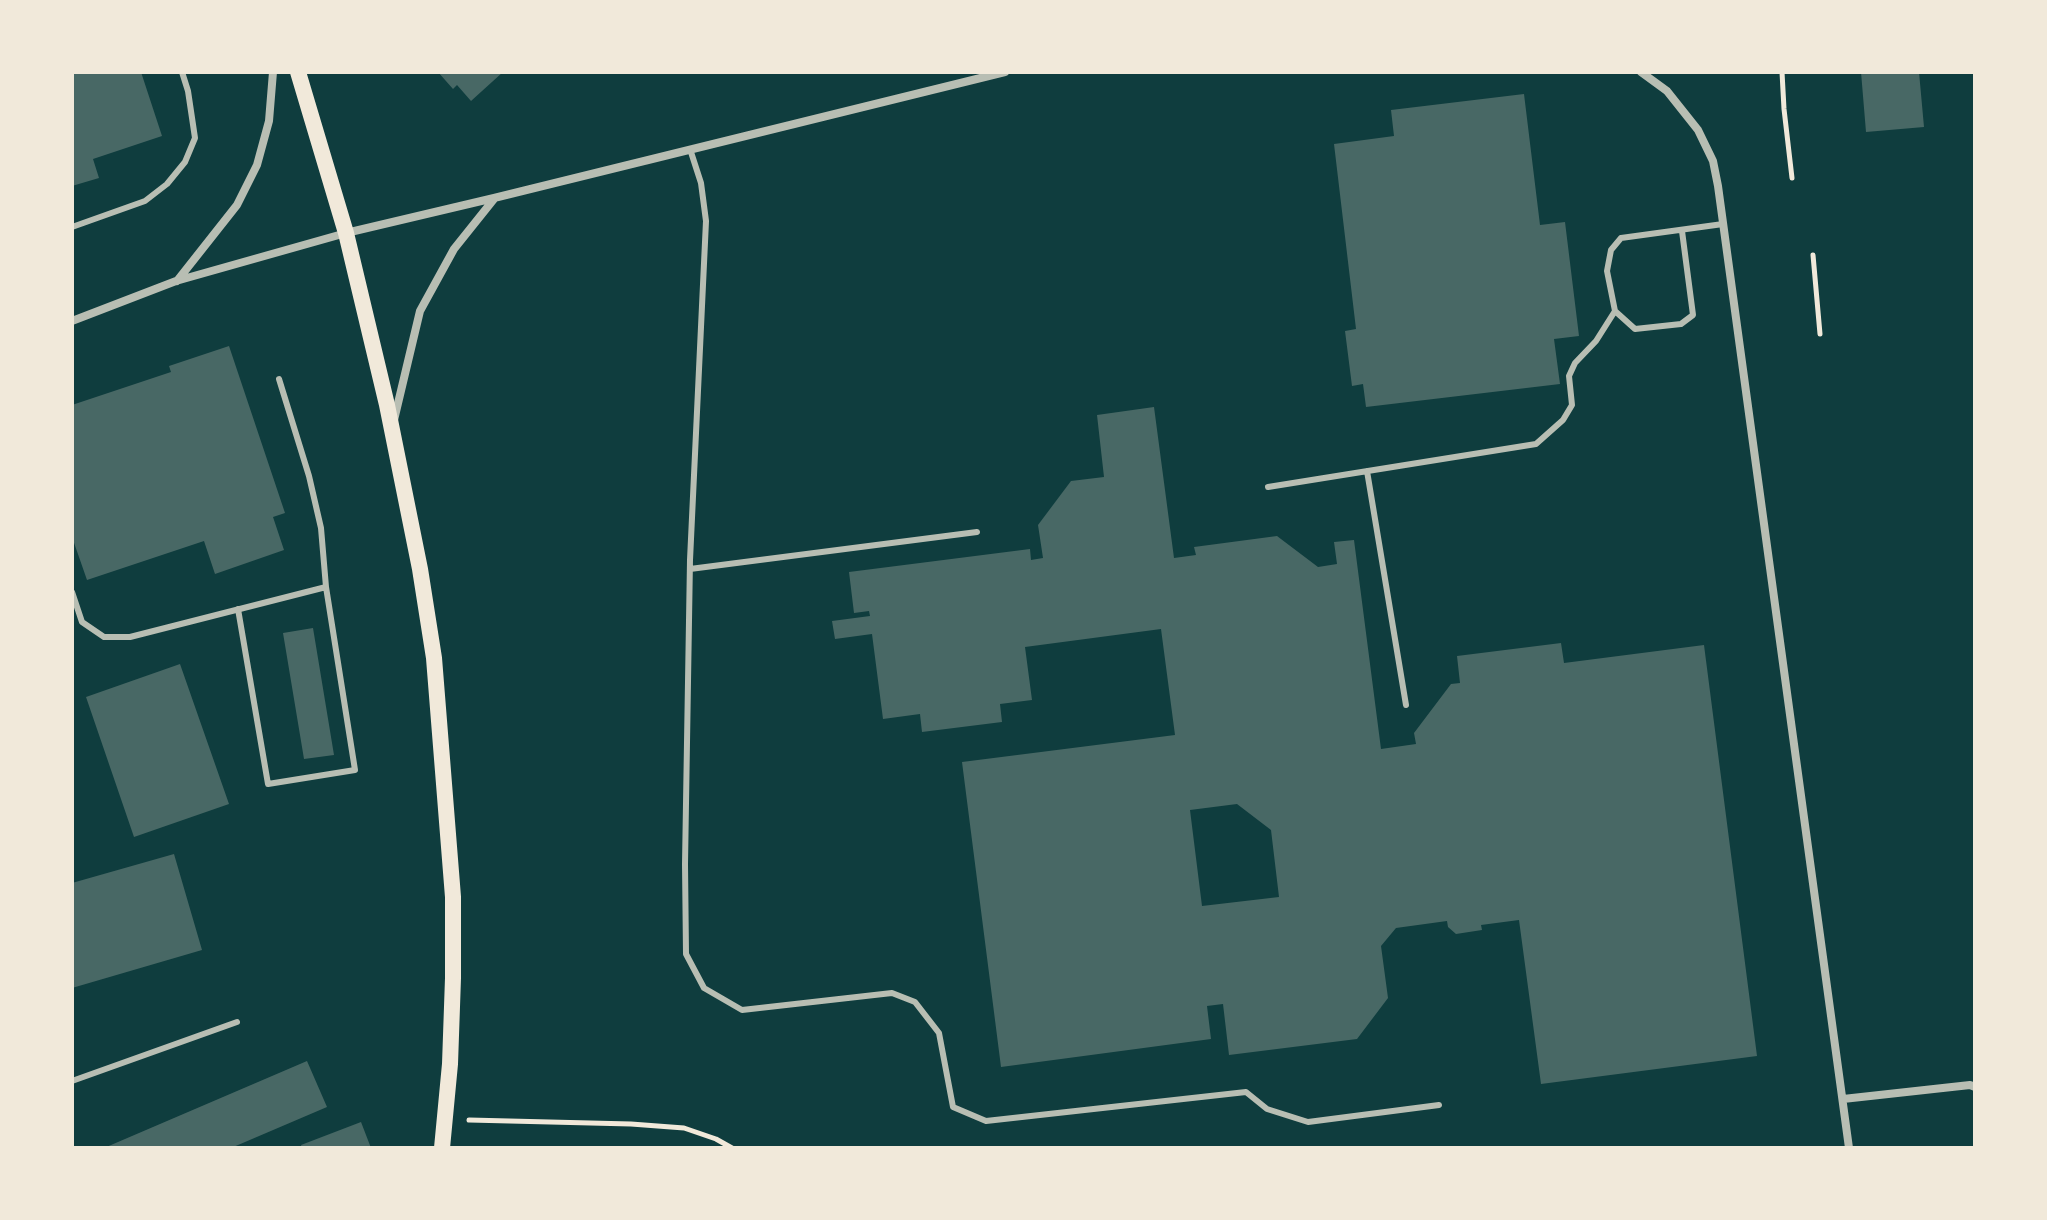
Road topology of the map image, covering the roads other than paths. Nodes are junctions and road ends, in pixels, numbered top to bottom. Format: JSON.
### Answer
{"nodes":[{"id":1,"x":182,"y":72,"type":"edge"},
{"id":2,"x":273,"y":72,"type":"edge"},
{"id":3,"x":298,"y":72,"type":"edge"},
{"id":4,"x":1005,"y":72,"type":"edge"},
{"id":5,"x":1641,"y":72,"type":"edge"},
{"id":6,"x":690,"y":149,"type":"junction"},
{"id":7,"x":494,"y":198,"type":"junction"},
{"id":8,"x":1723,"y":224,"type":"junction"},
{"id":9,"x":72,"y":227,"type":"edge"},
{"id":10,"x":1682,"y":231,"type":"junction"},
{"id":11,"x":346,"y":233,"type":"junction"},
{"id":12,"x":176,"y":281,"type":"junction"},
{"id":13,"x":1615,"y":311,"type":"junction"},
{"id":14,"x":72,"y":321,"type":"edge"},
{"id":15,"x":279,"y":379,"type":"dead end"},
{"id":16,"x":392,"y":429,"type":"junction"},
{"id":17,"x":1367,"y":471,"type":"junction"},
{"id":18,"x":1268,"y":487,"type":"dead end"},
{"id":19,"x":977,"y":532,"type":"dead end"},
{"id":20,"x":690,"y":569,"type":"junction"},
{"id":21,"x":326,"y":587,"type":"junction"},
{"id":22,"x":72,"y":592,"type":"edge"},
{"id":23,"x":238,"y":609,"type":"junction"},
{"id":24,"x":1406,"y":705,"type":"dead end"},
{"id":25,"x":237,"y":1022,"type":"dead end"},
{"id":26,"x":72,"y":1081,"type":"edge"},
{"id":27,"x":1975,"y":1087,"type":"edge"},
{"id":28,"x":1843,"y":1099,"type":"junction"},
{"id":29,"x":1439,"y":1105,"type":"dead end"},
{"id":30,"x":442,"y":1148,"type":"edge"},
{"id":31,"x":1849,"y":1148,"type":"edge"}],
"edges":[{"from":1,"to":9,"type":"lane"},
{"from":2,"to":12,"type":"street"},
{"from":3,"to":11,"type":"main road"},
{"from":4,"to":6,"type":"street"},
{"from":5,"to":8,"type":"street"},
{"from":6,"to":7,"type":"street"},
{"from":6,"to":20,"type":"lane"},
{"from":7,"to":11,"type":"street"},
{"from":7,"to":16,"type":"street"},
{"from":8,"to":10,"type":"lane"},
{"from":8,"to":28,"type":"street"},
{"from":10,"to":13,"type":"lane"},
{"from":10,"to":13,"type":"lane"},
{"from":11,"to":12,"type":"street"},
{"from":11,"to":16,"type":"main road"},
{"from":12,"to":14,"type":"street"},
{"from":13,"to":17,"type":"lane"},
{"from":15,"to":21,"type":"lane"},
{"from":16,"to":30,"type":"main road"},
{"from":17,"to":18,"type":"lane"},
{"from":17,"to":24,"type":"lane"},
{"from":19,"to":20,"type":"lane"},
{"from":20,"to":29,"type":"lane"},
{"from":21,"to":23,"type":"lane"},
{"from":21,"to":23,"type":"lane"},
{"from":22,"to":23,"type":"lane"},
{"from":25,"to":26,"type":"lane"},
{"from":27,"to":28,"type":"street"},
{"from":28,"to":31,"type":"street"}]}
